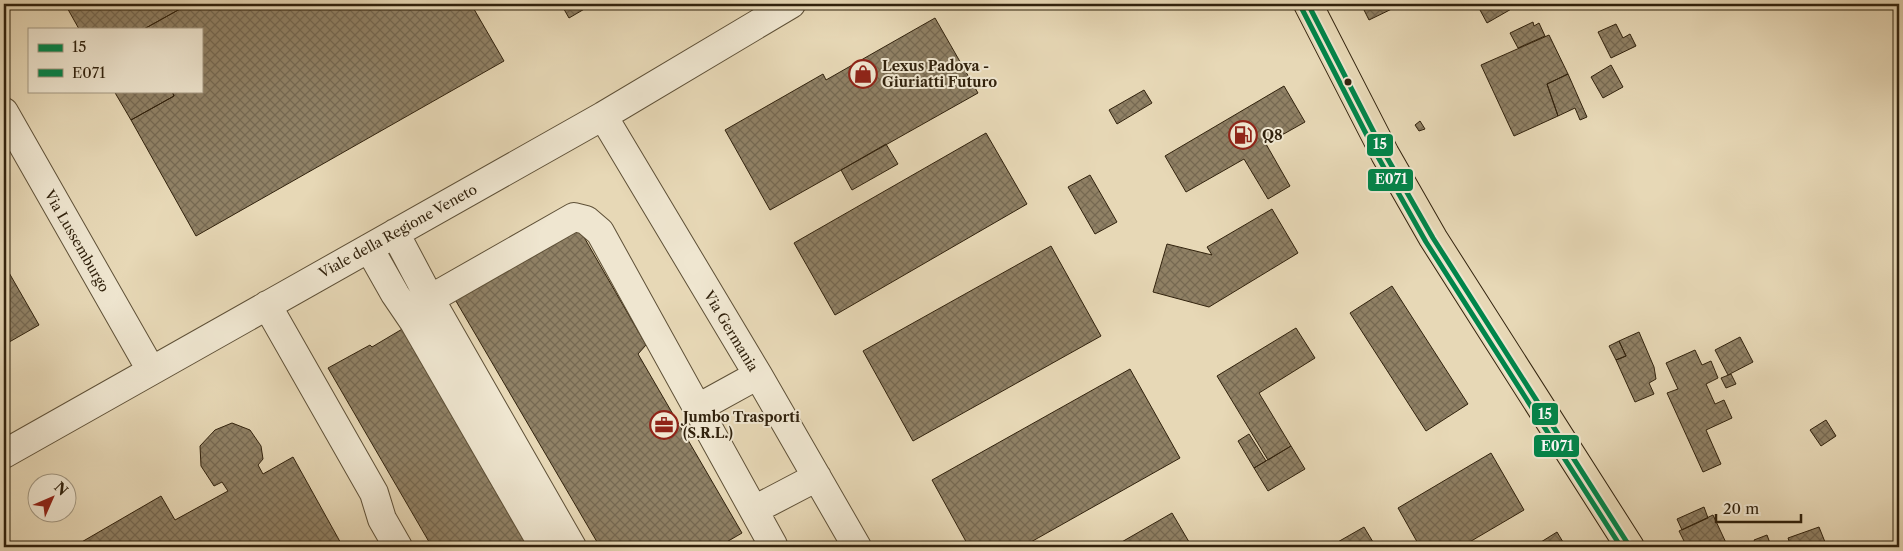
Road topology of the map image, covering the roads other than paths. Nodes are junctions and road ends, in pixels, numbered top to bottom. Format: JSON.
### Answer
{"nodes":[{"id":1,"x":791,"y":4,"type":"edge"},
{"id":2,"x":1308,"y":4,"type":"edge"},
{"id":3,"x":4,"y":112,"type":"edge"},
{"id":4,"x":603,"y":116,"type":"junction"},
{"id":5,"x":395,"y":232,"type":"junction"},
{"id":6,"x":369,"y":248,"type":"junction"},
{"id":7,"x":430,"y":299,"type":"junction"},
{"id":8,"x":267,"y":305,"type":"junction"},
{"id":9,"x":151,"y":370,"type":"junction"},
{"id":10,"x":758,"y":375,"type":"junction"},
{"id":11,"x":698,"y":408,"type":"junction"},
{"id":12,"x":4,"y":454,"type":"edge"},
{"id":13,"x":818,"y":478,"type":"junction"},
{"id":14,"x":754,"y":510,"type":"junction"},
{"id":15,"x":398,"y":547,"type":"edge"},
{"id":16,"x":544,"y":547,"type":"edge"},
{"id":17,"x":572,"y":547,"type":"edge"},
{"id":18,"x":770,"y":547,"type":"edge"},
{"id":19,"x":858,"y":547,"type":"edge"},
{"id":20,"x":1630,"y":547,"type":"edge"}],
"edges":[{"from":1,"to":4,"type":"street","name":"Viale della Regione Veneto"},
{"from":2,"to":20,"type":"main road"},
{"from":3,"to":9,"type":"street","name":"Via Lussemburgo"},
{"from":4,"to":5,"type":"street","name":"Viale della Regione Veneto"},
{"from":4,"to":10,"type":"street","name":"Via Germania"},
{"from":5,"to":6,"type":"street","name":"Viale della Regione Veneto"},
{"from":5,"to":7,"type":"street"},
{"from":6,"to":8,"type":"street","name":"Viale della Regione Veneto"},
{"from":6,"to":16,"type":"street"},
{"from":7,"to":11,"type":"street"},
{"from":7,"to":17,"type":"street"},
{"from":8,"to":9,"type":"street","name":"Viale della Regione Veneto"},
{"from":8,"to":15,"type":"street"},
{"from":9,"to":12,"type":"street","name":"Viale della Regione Veneto"},
{"from":10,"to":11,"type":"street"},
{"from":10,"to":13,"type":"street","name":"Via Germania"},
{"from":11,"to":14,"type":"street"},
{"from":13,"to":14,"type":"street"},
{"from":13,"to":19,"type":"street","name":"Via Germania"},
{"from":14,"to":18,"type":"street"}]}
